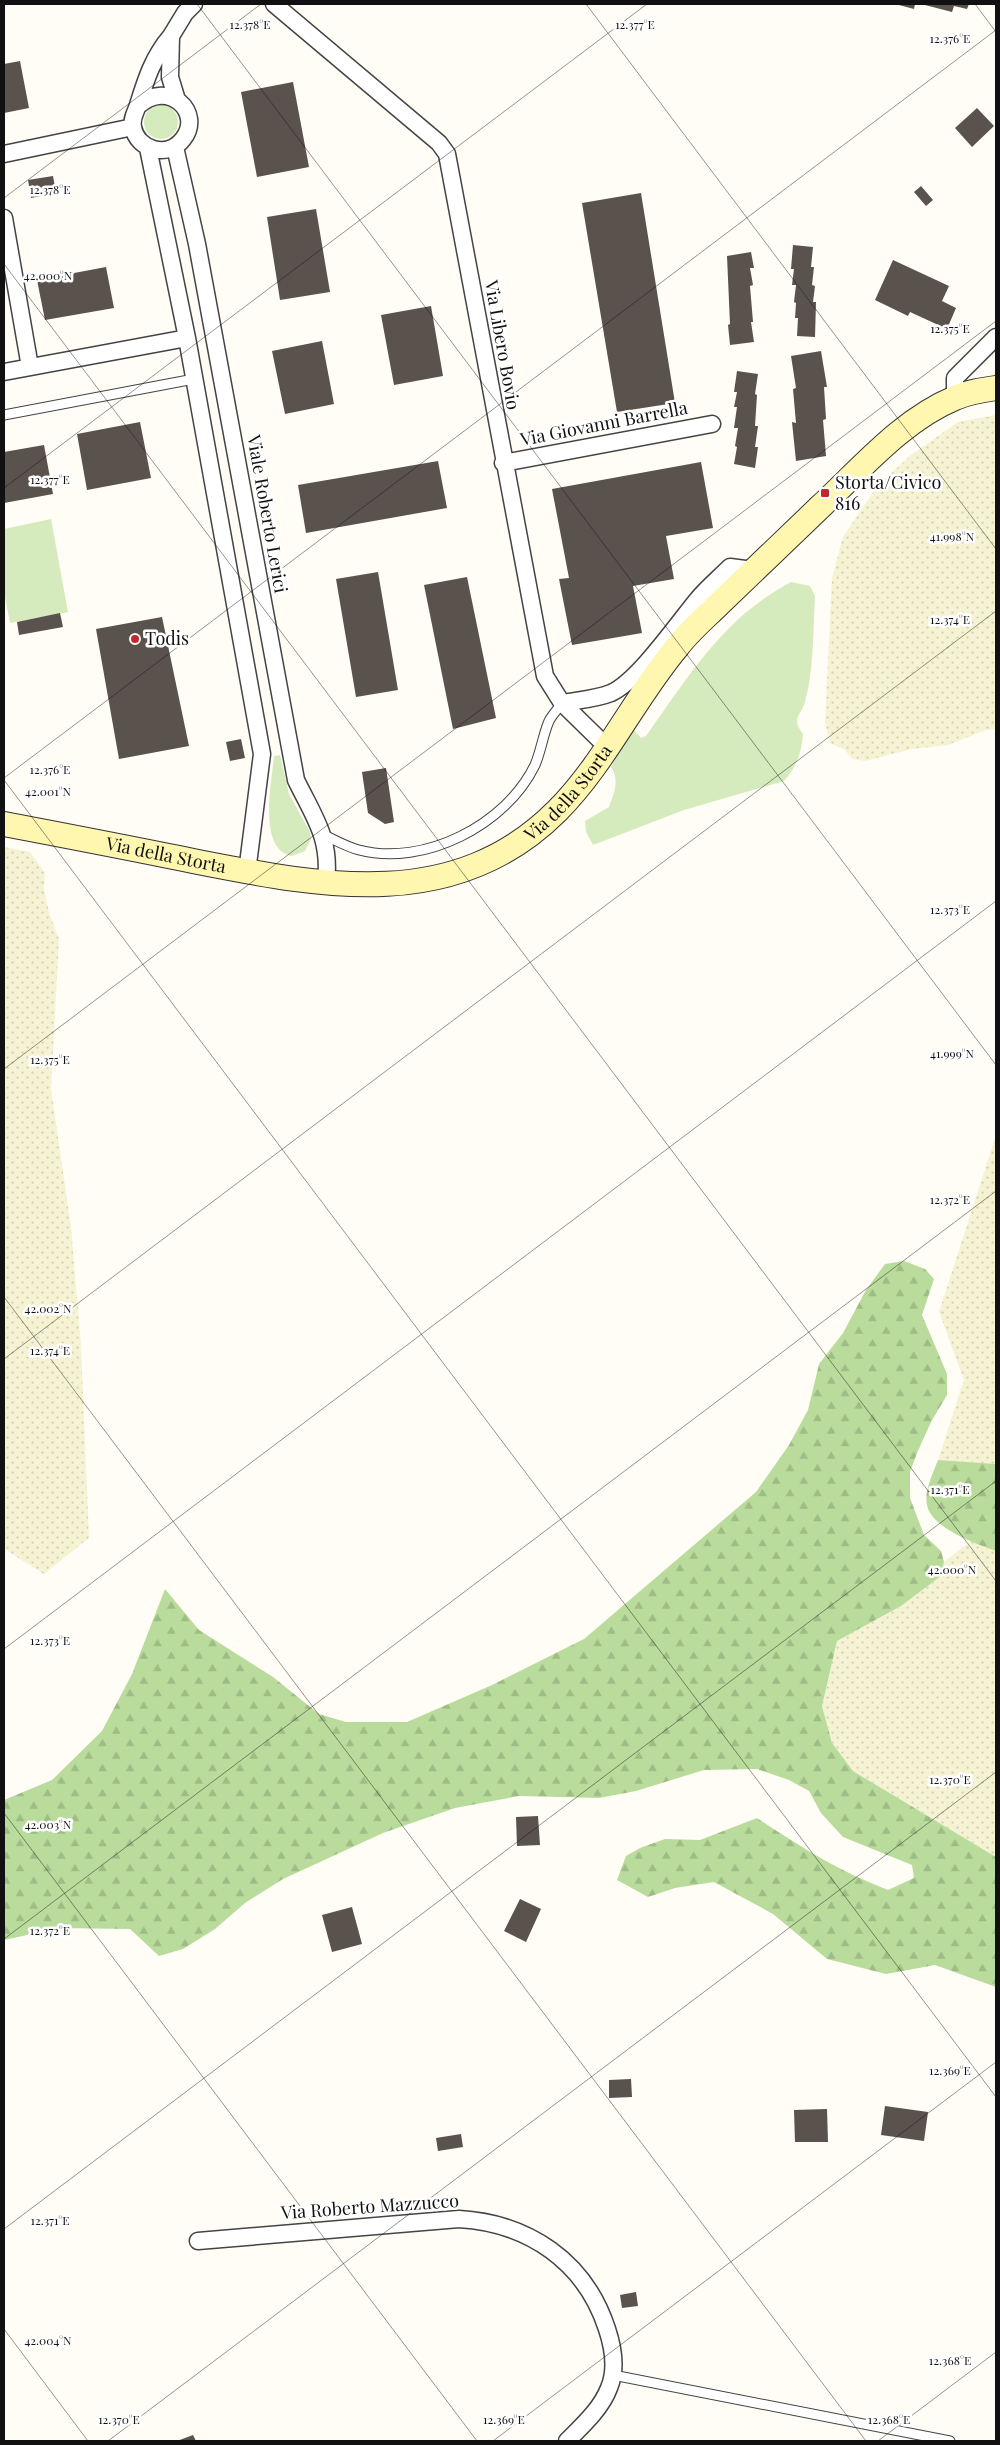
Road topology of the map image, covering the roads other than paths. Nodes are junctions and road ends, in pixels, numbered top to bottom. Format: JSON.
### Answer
{"nodes":[{"id":1,"x":194,"y":4,"type":"edge"},
{"id":2,"x":274,"y":4,"type":"edge"},
{"id":3,"x":171,"y":36,"type":"junction"},
{"id":4,"x":177,"y":100,"type":"junction"},
{"id":5,"x":138,"y":106,"type":"junction"},
{"id":6,"x":133,"y":126,"type":"junction"},
{"id":7,"x":175,"y":147,"type":"junction"},
{"id":8,"x":148,"y":148,"type":"junction"},
{"id":9,"x":4,"y":154,"type":"edge"},
{"id":10,"x":4,"y":218,"type":"edge"},
{"id":11,"x":996,"y":337,"type":"edge"},
{"id":12,"x":187,"y":338,"type":"junction"},
{"id":13,"x":30,"y":368,"type":"junction"},
{"id":14,"x":4,"y":372,"type":"edge"},
{"id":15,"x":194,"y":379,"type":"junction"},
{"id":16,"x":996,"y":388,"type":"edge"},
{"id":17,"x":955,"y":398,"type":"junction"},
{"id":18,"x":4,"y":415,"type":"edge"},
{"id":19,"x":712,"y":424,"type":"dead end"},
{"id":20,"x":503,"y":463,"type":"junction"},
{"id":21,"x":753,"y":570,"type":"junction"},
{"id":22,"x":562,"y":703,"type":"junction"},
{"id":23,"x":607,"y":747,"type":"junction"},
{"id":24,"x":4,"y":824,"type":"edge"},
{"id":25,"x":324,"y":835,"type":"junction"},
{"id":26,"x":247,"y":872,"type":"junction"},
{"id":27,"x":326,"y":883,"type":"junction"},
{"id":28,"x":198,"y":2241,"type":"dead end"},
{"id":29,"x":613,"y":2375,"type":"junction"},
{"id":30,"x":567,"y":2441,"type":"edge"},
{"id":31,"x":950,"y":2441,"type":"edge"}],
"edges":[{"from":1,"to":3,"type":"street"},
{"from":2,"to":20,"type":"street","name":"Via Libero Bovio"},
{"from":3,"to":4,"type":"street"},
{"from":3,"to":5,"type":"street"},
{"from":4,"to":5,"type":"street"},
{"from":4,"to":7,"type":"street"},
{"from":5,"to":6,"type":"street"},
{"from":6,"to":8,"type":"street"},
{"from":6,"to":9,"type":"street"},
{"from":7,"to":8,"type":"street"},
{"from":7,"to":25,"type":"street","name":"Viale Roberto Lerici"},
{"from":8,"to":12,"type":"street"},
{"from":10,"to":13,"type":"street"},
{"from":11,"to":17,"type":"street"},
{"from":12,"to":13,"type":"street"},
{"from":12,"to":15,"type":"street"},
{"from":13,"to":14,"type":"street"},
{"from":15,"to":18,"type":"lane"},
{"from":15,"to":26,"type":"street"},
{"from":16,"to":17,"type":"main road","name":"Via della Storta"},
{"from":17,"to":21,"type":"main road","name":"Via della Storta"},
{"from":19,"to":20,"type":"street","name":"Via Giovanni Barrella"},
{"from":20,"to":22,"type":"street","name":"Via Libero Bovio"},
{"from":21,"to":22,"type":"street"},
{"from":21,"to":23,"type":"main road","name":"Via della Storta"},
{"from":22,"to":23,"type":"street","name":"Via Libero Bovio"},
{"from":22,"to":25,"type":"lane"},
{"from":23,"to":27,"type":"main road","name":"Via della Storta"},
{"from":24,"to":26,"type":"main road","name":"Via della Storta"},
{"from":25,"to":27,"type":"street","name":"Viale Roberto Lerici"},
{"from":26,"to":27,"type":"main road","name":"Via della Storta"},
{"from":28,"to":29,"type":"street","name":"Via Roberto Mazzucco"},
{"from":29,"to":30,"type":"street","name":"Via Roberto Mazzucco"},
{"from":29,"to":31,"type":"lane"}]}
